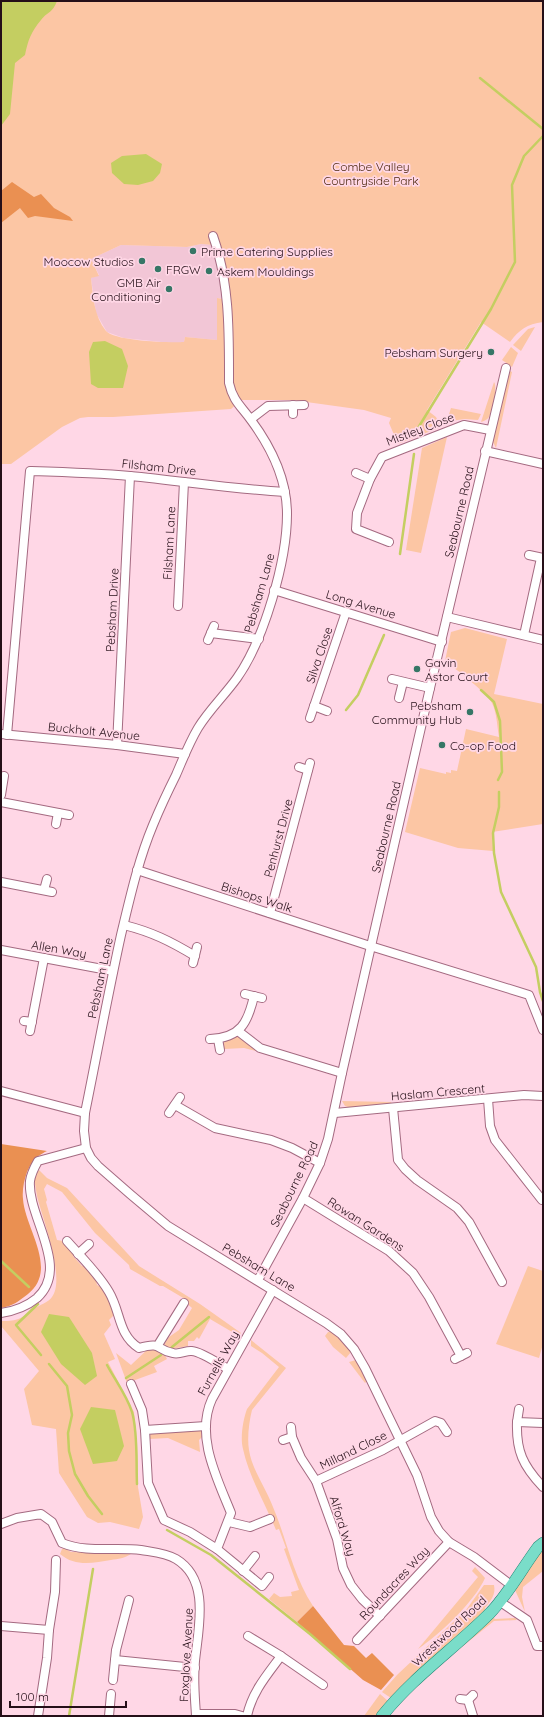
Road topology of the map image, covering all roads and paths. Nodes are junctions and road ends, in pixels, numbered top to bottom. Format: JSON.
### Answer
{"nodes":[{"id":1,"x":213,"y":236,"type":"dead end"},
{"id":2,"x":506,"y":368,"type":"dead end"},
{"id":3,"x":293,"y":405,"type":"junction"},
{"id":4,"x":304,"y":405,"type":"dead end"},
{"id":5,"x":293,"y":414,"type":"dead end"},
{"id":6,"x":251,"y":419,"type":"junction"},
{"id":7,"x":490,"y":430,"type":"junction"},
{"id":8,"x":485,"y":451,"type":"junction"},
{"id":9,"x":543,"y":464,"type":"edge"},
{"id":10,"x":356,"y":473,"type":"dead end"},
{"id":11,"x":130,"y":476,"type":"junction"},
{"id":12,"x":370,"y":479,"type":"junction"},
{"id":13,"x":184,"y":482,"type":"junction"},
{"id":14,"x":285,"y":492,"type":"junction"},
{"id":15,"x":389,"y":542,"type":"dead end"},
{"id":16,"x":529,"y":555,"type":"dead end"},
{"id":17,"x":542,"y":558,"type":"edge"},
{"id":18,"x":274,"y":590,"type":"junction"},
{"id":19,"x":178,"y":606,"type":"dead end"},
{"id":20,"x":346,"y":612,"type":"junction"},
{"id":21,"x":447,"y":617,"type":"junction"},
{"id":22,"x":211,"y":633,"type":"dead end"},
{"id":23,"x":524,"y":635,"type":"junction"},
{"id":24,"x":259,"y":639,"type":"junction"},
{"id":25,"x":543,"y":640,"type":"edge"},
{"id":26,"x":442,"y":642,"type":"junction"},
{"id":27,"x":392,"y":679,"type":"dead end"},
{"id":28,"x":403,"y":682,"type":"junction"},
{"id":29,"x":430,"y":688,"type":"junction"},
{"id":30,"x":399,"y":698,"type":"dead end"},
{"id":31,"x":314,"y":706,"type":"junction"},
{"id":32,"x":327,"y":711,"type":"dead end"},
{"id":33,"x":310,"y":718,"type":"dead end"},
{"id":34,"x":4,"y":735,"type":"edge"},
{"id":35,"x":118,"y":745,"type":"junction"},
{"id":36,"x":185,"y":754,"type":"junction"},
{"id":37,"x":299,"y":767,"type":"dead end"},
{"id":38,"x":4,"y":776,"type":"dead end"},
{"id":39,"x":1,"y":795,"type":"edge"},
{"id":40,"x":1,"y":802,"type":"edge"},
{"id":41,"x":58,"y":813,"type":"junction"},
{"id":42,"x":69,"y":815,"type":"dead end"},
{"id":43,"x":56,"y":824,"type":"dead end"},
{"id":44,"x":137,"y":870,"type":"junction"},
{"id":45,"x":47,"y":879,"type":"dead end"},
{"id":46,"x":1,"y":882,"type":"edge"},
{"id":47,"x":270,"y":913,"type":"junction"},
{"id":48,"x":124,"y":925,"type":"junction"},
{"id":49,"x":371,"y":946,"type":"junction"},
{"id":50,"x":198,"y":947,"type":"dead end"},
{"id":51,"x":1,"y":950,"type":"edge"},
{"id":52,"x":44,"y":958,"type":"junction"},
{"id":53,"x":113,"y":971,"type":"junction"},
{"id":54,"x":245,"y":994,"type":"dead end"},
{"id":55,"x":543,"y":1030,"type":"edge"},
{"id":56,"x":30,"y":1031,"type":"dead end"},
{"id":57,"x":238,"y":1031,"type":"junction"},
{"id":58,"x":220,"y":1050,"type":"dead end"},
{"id":59,"x":342,"y":1073,"type":"junction"},
{"id":60,"x":1,"y":1091,"type":"edge"},
{"id":61,"x":543,"y":1096,"type":"edge"},
{"id":62,"x":180,"y":1097,"type":"dead end"},
{"id":63,"x":488,"y":1099,"type":"junction"},
{"id":64,"x":175,"y":1105,"type":"junction"},
{"id":65,"x":393,"y":1108,"type":"junction"},
{"id":66,"x":85,"y":1113,"type":"junction"},
{"id":67,"x":170,"y":1113,"type":"dead end"},
{"id":68,"x":334,"y":1113,"type":"junction"},
{"id":69,"x":86,"y":1148,"type":"junction"},
{"id":70,"x":320,"y":1163,"type":"junction"},
{"id":71,"x":537,"y":1197,"type":"edge"},
{"id":72,"x":303,"y":1198,"type":"junction"},
{"id":73,"x":67,"y":1241,"type":"dead end"},
{"id":74,"x":89,"y":1244,"type":"dead end"},
{"id":75,"x":78,"y":1254,"type":"junction"},
{"id":76,"x":258,"y":1280,"type":"junction"},
{"id":77,"x":502,"y":1282,"type":"dead end"},
{"id":78,"x":273,"y":1290,"type":"junction"},
{"id":79,"x":184,"y":1303,"type":"dead end"},
{"id":80,"x":1,"y":1313,"type":"edge"},
{"id":81,"x":158,"y":1345,"type":"junction"},
{"id":82,"x":461,"y":1356,"type":"dead end"},
{"id":83,"x":228,"y":1369,"type":"junction"},
{"id":84,"x":131,"y":1384,"type":"dead end"},
{"id":85,"x":519,"y":1409,"type":"dead end"},
{"id":86,"x":517,"y":1422,"type":"junction"},
{"id":87,"x":543,"y":1423,"type":"edge"},
{"id":88,"x":206,"y":1426,"type":"junction"},
{"id":89,"x":291,"y":1427,"type":"dead end"},
{"id":90,"x":145,"y":1430,"type":"junction"},
{"id":91,"x":446,"y":1432,"type":"dead end"},
{"id":92,"x":292,"y":1437,"type":"junction"},
{"id":93,"x":282,"y":1440,"type":"dead end"},
{"id":94,"x":400,"y":1440,"type":"junction"},
{"id":95,"x":316,"y":1481,"type":"junction"},
{"id":96,"x":543,"y":1487,"type":"edge"},
{"id":97,"x":270,"y":1519,"type":"dead end"},
{"id":98,"x":229,"y":1522,"type":"junction"},
{"id":99,"x":1,"y":1524,"type":"edge"},
{"id":100,"x":449,"y":1542,"type":"junction"},
{"id":101,"x":543,"y":1542,"type":"edge"},
{"id":102,"x":217,"y":1549,"type":"junction"},
{"id":103,"x":255,"y":1556,"type":"dead end"},
{"id":104,"x":56,"y":1560,"type":"dead end"},
{"id":105,"x":243,"y":1571,"type":"junction"},
{"id":106,"x":269,"y":1577,"type":"dead end"},
{"id":107,"x":510,"y":1585,"type":"junction"},
{"id":108,"x":129,"y":1600,"type":"dead end"},
{"id":109,"x":499,"y":1601,"type":"junction"},
{"id":110,"x":380,"y":1616,"type":"junction"},
{"id":111,"x":1,"y":1626,"type":"edge"},
{"id":112,"x":49,"y":1630,"type":"junction"},
{"id":113,"x":248,"y":1636,"type":"dead end"},
{"id":114,"x":358,"y":1640,"type":"dead end"},
{"id":115,"x":543,"y":1646,"type":"edge"},
{"id":116,"x":281,"y":1656,"type":"junction"},
{"id":117,"x":115,"y":1660,"type":"junction"},
{"id":118,"x":194,"y":1668,"type":"junction"},
{"id":119,"x":112,"y":1680,"type":"dead end"},
{"id":120,"x":323,"y":1685,"type":"dead end"},
{"id":121,"x":111,"y":1694,"type":"dead end"},
{"id":122,"x":467,"y":1698,"type":"dead end"},
{"id":123,"x":196,"y":1715,"type":"edge"},
{"id":124,"x":38,"y":1716,"type":"edge"},
{"id":125,"x":109,"y":1716,"type":"edge"},
{"id":126,"x":242,"y":1716,"type":"edge"},
{"id":127,"x":247,"y":1716,"type":"edge"},
{"id":128,"x":382,"y":1716,"type":"edge"},
{"id":129,"x":473,"y":1716,"type":"edge"}],
"edges":[{"from":1,"to":6,"type":"street","name":"Pebsham Lane"},
{"from":2,"to":7,"type":"street","name":"Seabourne Road"},
{"from":3,"to":4,"type":"street"},
{"from":3,"to":5,"type":"street"},
{"from":3,"to":6,"type":"street"},
{"from":6,"to":14,"type":"street","name":"Pebsham Lane"},
{"from":7,"to":8,"type":"street","name":"Seabourne Road"},
{"from":7,"to":12,"type":"street","name":"Mistley Close"},
{"from":8,"to":9,"type":"street"},
{"from":8,"to":21,"type":"street","name":"Seabourne Road"},
{"from":10,"to":12,"type":"street"},
{"from":11,"to":13,"type":"street","name":"Filsham Drive"},
{"from":11,"to":34,"type":"street","name":"Filsham Drive"},
{"from":11,"to":35,"type":"street","name":"Pebsham Drive"},
{"from":12,"to":15,"type":"street","name":"Mistley Close"},
{"from":13,"to":14,"type":"street","name":"Filsham Drive"},
{"from":13,"to":19,"type":"street","name":"Filsham Lane"},
{"from":14,"to":18,"type":"street","name":"Pebsham Lane"},
{"from":16,"to":17,"type":"street"},
{"from":17,"to":23,"type":"street"},
{"from":18,"to":20,"type":"street","name":"Long Avenue"},
{"from":18,"to":24,"type":"street","name":"Pebsham Lane"},
{"from":20,"to":26,"type":"street","name":"Long Avenue"},
{"from":20,"to":31,"type":"street","name":"Silva Close"},
{"from":21,"to":23,"type":"street"},
{"from":21,"to":26,"type":"street","name":"Seabourne Road"},
{"from":22,"to":24,"type":"street"},
{"from":23,"to":25,"type":"street"},
{"from":24,"to":36,"type":"street","name":"Pebsham Lane"},
{"from":26,"to":29,"type":"street","name":"Seabourne Road"},
{"from":27,"to":28,"type":"street"},
{"from":28,"to":29,"type":"street"},
{"from":28,"to":30,"type":"street"},
{"from":29,"to":49,"type":"street","name":"Seabourne Road"},
{"from":31,"to":32,"type":"street"},
{"from":31,"to":33,"type":"street","name":"Silva Close"},
{"from":34,"to":35,"type":"street","name":"Buckholt Avenue"},
{"from":35,"to":36,"type":"street","name":"Buckholt Avenue"},
{"from":36,"to":44,"type":"street","name":"Pebsham Lane"},
{"from":37,"to":47,"type":"street","name":"Penhurst Drive"},
{"from":38,"to":39,"type":"street"},
{"from":40,"to":41,"type":"street"},
{"from":41,"to":42,"type":"street"},
{"from":41,"to":43,"type":"street"},
{"from":44,"to":47,"type":"street","name":"Bishops Walk"},
{"from":44,"to":48,"type":"street","name":"Pebsham Lane"},
{"from":45,"to":46,"type":"street"},
{"from":47,"to":49,"type":"street","name":"Bishops Walk"},
{"from":48,"to":50,"type":"street"},
{"from":48,"to":53,"type":"street","name":"Pebsham Lane"},
{"from":49,"to":55,"type":"street"},
{"from":49,"to":59,"type":"street","name":"Seabourne Road"},
{"from":51,"to":52,"type":"street","name":"Allen Way"},
{"from":52,"to":53,"type":"street","name":"Allen Way"},
{"from":52,"to":56,"type":"street"},
{"from":53,"to":66,"type":"street","name":"Pebsham Lane"},
{"from":54,"to":57,"type":"street"},
{"from":57,"to":58,"type":"street"},
{"from":57,"to":59,"type":"street"},
{"from":59,"to":68,"type":"street","name":"Seabourne Road"},
{"from":60,"to":66,"type":"street"},
{"from":61,"to":63,"type":"street","name":"Haslam Crescent"},
{"from":62,"to":64,"type":"street"},
{"from":63,"to":65,"type":"street","name":"Haslam Crescent"},
{"from":63,"to":71,"type":"street"},
{"from":64,"to":67,"type":"street"},
{"from":64,"to":70,"type":"street"},
{"from":65,"to":68,"type":"street","name":"Haslam Crescent"},
{"from":65,"to":77,"type":"street"},
{"from":66,"to":69,"type":"street","name":"Pebsham Lane"},
{"from":68,"to":70,"type":"street","name":"Seabourne Road"},
{"from":69,"to":76,"type":"street","name":"Pebsham Lane"},
{"from":69,"to":80,"type":"street"},
{"from":70,"to":72,"type":"street","name":"Seabourne Road"},
{"from":72,"to":76,"type":"street","name":"Seabourne Road"},
{"from":72,"to":82,"type":"street","name":"Rowan Gardens"},
{"from":73,"to":75,"type":"street"},
{"from":74,"to":75,"type":"street"},
{"from":75,"to":81,"type":"street"},
{"from":76,"to":78,"type":"street","name":"Pebsham Lane"},
{"from":78,"to":83,"type":"street","name":"Furnells Way"},
{"from":78,"to":94,"type":"street","name":"Pebsham Lane"},
{"from":79,"to":81,"type":"street"},
{"from":81,"to":83,"type":"street"},
{"from":83,"to":88,"type":"street","name":"Furnells Way"},
{"from":84,"to":90,"type":"street"},
{"from":85,"to":86,"type":"street"},
{"from":86,"to":87,"type":"street"},
{"from":86,"to":96,"type":"street"},
{"from":88,"to":90,"type":"street"},
{"from":88,"to":98,"type":"street","name":"Furnells Way"},
{"from":89,"to":92,"type":"street","name":"Alford Way"},
{"from":90,"to":102,"type":"street"},
{"from":91,"to":94,"type":"street","name":"Milland Close"},
{"from":92,"to":93,"type":"street"},
{"from":92,"to":95,"type":"street","name":"Alford Way"},
{"from":94,"to":95,"type":"street","name":"Milland Close"},
{"from":94,"to":100,"type":"street","name":"Pebsham Lane"},
{"from":95,"to":110,"type":"street","name":"Alford Way"},
{"from":97,"to":98,"type":"street"},
{"from":98,"to":102,"type":"street","name":"Furnells Way"},
{"from":99,"to":118,"type":"street","name":"Foxglove Avenue"},
{"from":100,"to":107,"type":"street","name":"Pebsham Lane"},
{"from":100,"to":110,"type":"street","name":"Roundacres Way"},
{"from":101,"to":107,"type":"main road","name":"Wrestwood Road"},
{"from":102,"to":105,"type":"street"},
{"from":103,"to":105,"type":"street"},
{"from":104,"to":112,"type":"street"},
{"from":105,"to":106,"type":"street"},
{"from":107,"to":109,"type":"main road","name":"Wrestwood Road"},
{"from":108,"to":117,"type":"street"},
{"from":109,"to":115,"type":"street"},
{"from":109,"to":128,"type":"main road","name":"Wrestwood Road"},
{"from":110,"to":114,"type":"street","name":"Roundacres Way"},
{"from":111,"to":112,"type":"street"},
{"from":112,"to":124,"type":"street"},
{"from":113,"to":116,"type":"street"},
{"from":116,"to":120,"type":"street"},
{"from":116,"to":127,"type":"street"},
{"from":117,"to":118,"type":"street"},
{"from":117,"to":119,"type":"street"},
{"from":118,"to":123,"type":"street","name":"Foxglove Avenue"},
{"from":121,"to":125,"type":"street"},
{"from":122,"to":129,"type":"street"},
{"from":123,"to":126,"type":"street"}]}
